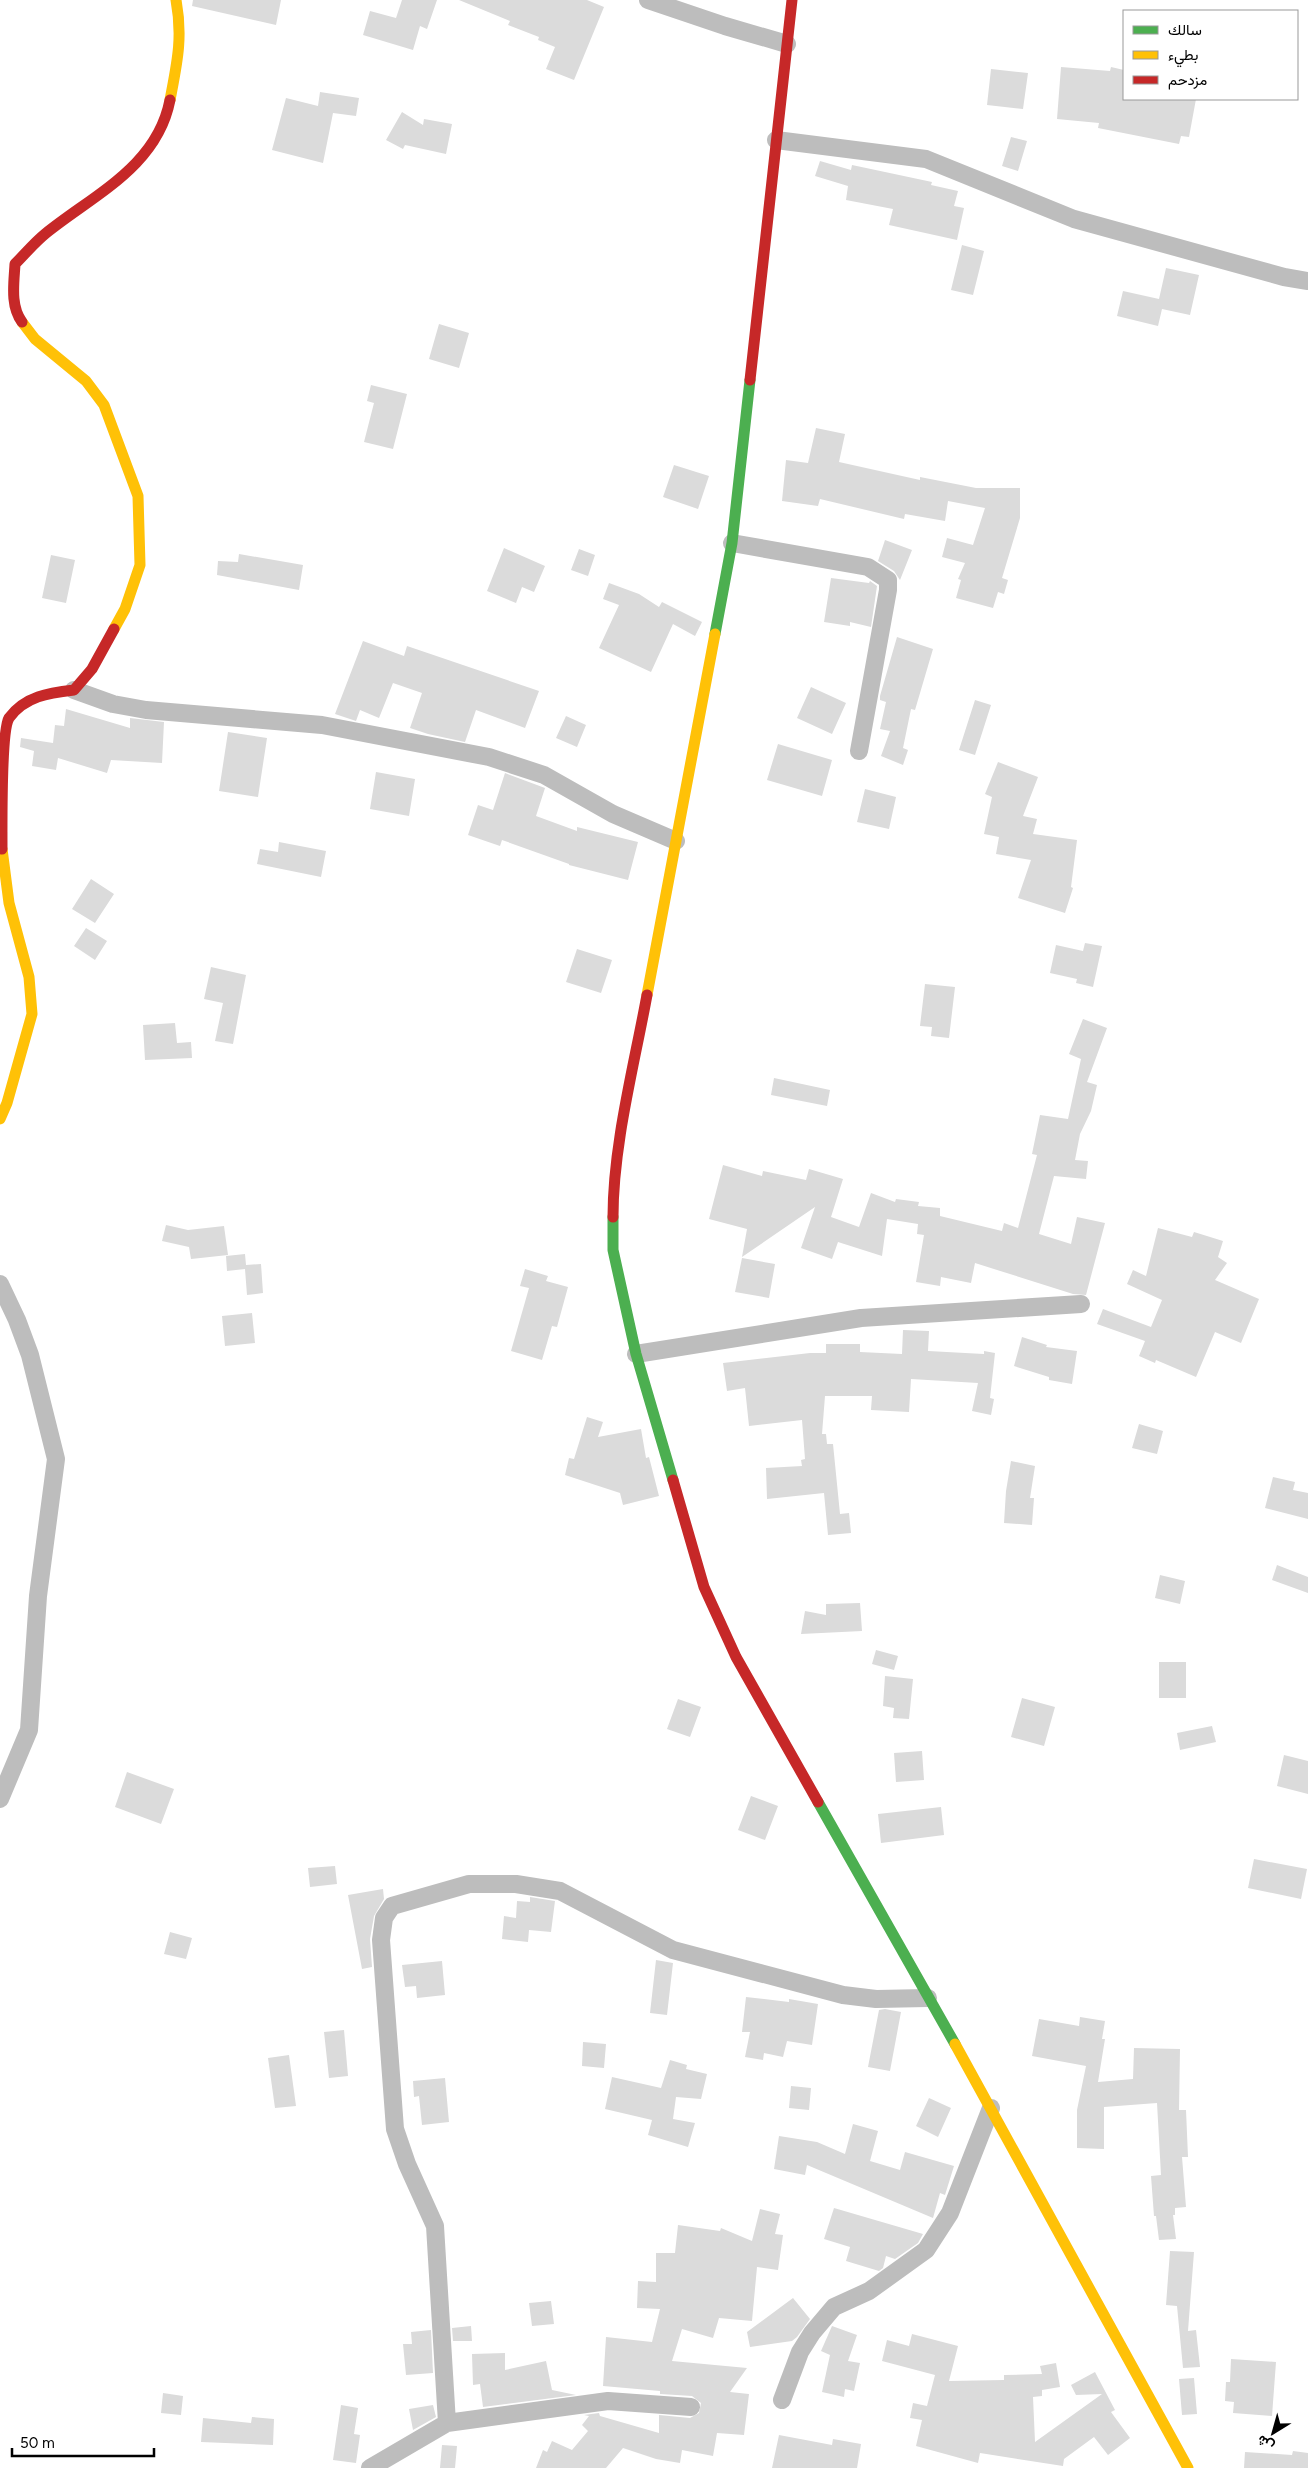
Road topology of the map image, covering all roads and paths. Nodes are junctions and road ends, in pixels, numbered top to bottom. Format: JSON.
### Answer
{"nodes":[{"id":1,"x":176,"y":0,"type":"edge"},
{"id":2,"x":648,"y":0,"type":"edge"},
{"id":3,"x":792,"y":0,"type":"edge"},
{"id":4,"x":787,"y":44,"type":"junction"},
{"id":5,"x":776,"y":140,"type":"junction"},
{"id":6,"x":1308,"y":280,"type":"edge"},
{"id":7,"x":732,"y":543,"type":"junction"},
{"id":8,"x":74,"y":690,"type":"junction"},
{"id":9,"x":4,"y":718,"type":"edge"},
{"id":10,"x":859,"y":751,"type":"dead end"},
{"id":11,"x":676,"y":841,"type":"junction"},
{"id":12,"x":0,"y":1119,"type":"edge"},
{"id":13,"x":0,"y":1284,"type":"edge"},
{"id":14,"x":1081,"y":1304,"type":"dead end"},
{"id":15,"x":636,"y":1354,"type":"junction"},
{"id":16,"x":0,"y":1799,"type":"edge"},
{"id":17,"x":928,"y":1998,"type":"junction"},
{"id":18,"x":991,"y":2108,"type":"junction"},
{"id":19,"x":782,"y":2400,"type":"dead end"},
{"id":20,"x":692,"y":2407,"type":"dead end"},
{"id":21,"x":447,"y":2423,"type":"junction"},
{"id":22,"x":370,"y":2468,"type":"edge"},
{"id":23,"x":1188,"y":2468,"type":"edge"}],
"edges":[{"from":1,"to":8,"type":"main road"},
{"from":2,"to":4,"type":"street"},
{"from":3,"to":4,"type":"main road"},
{"from":4,"to":5,"type":"main road"},
{"from":5,"to":6,"type":"street"},
{"from":5,"to":7,"type":"main road"},
{"from":7,"to":10,"type":"street"},
{"from":7,"to":11,"type":"main road"},
{"from":8,"to":9,"type":"main road"},
{"from":8,"to":11,"type":"street"},
{"from":9,"to":12,"type":"main road"},
{"from":11,"to":15,"type":"main road"},
{"from":13,"to":16,"type":"street"},
{"from":14,"to":15,"type":"street"},
{"from":15,"to":17,"type":"main road"},
{"from":17,"to":18,"type":"main road"},
{"from":17,"to":21,"type":"street"},
{"from":18,"to":19,"type":"street"},
{"from":18,"to":23,"type":"main road"},
{"from":20,"to":21,"type":"street"},
{"from":21,"to":22,"type":"street"}]}
